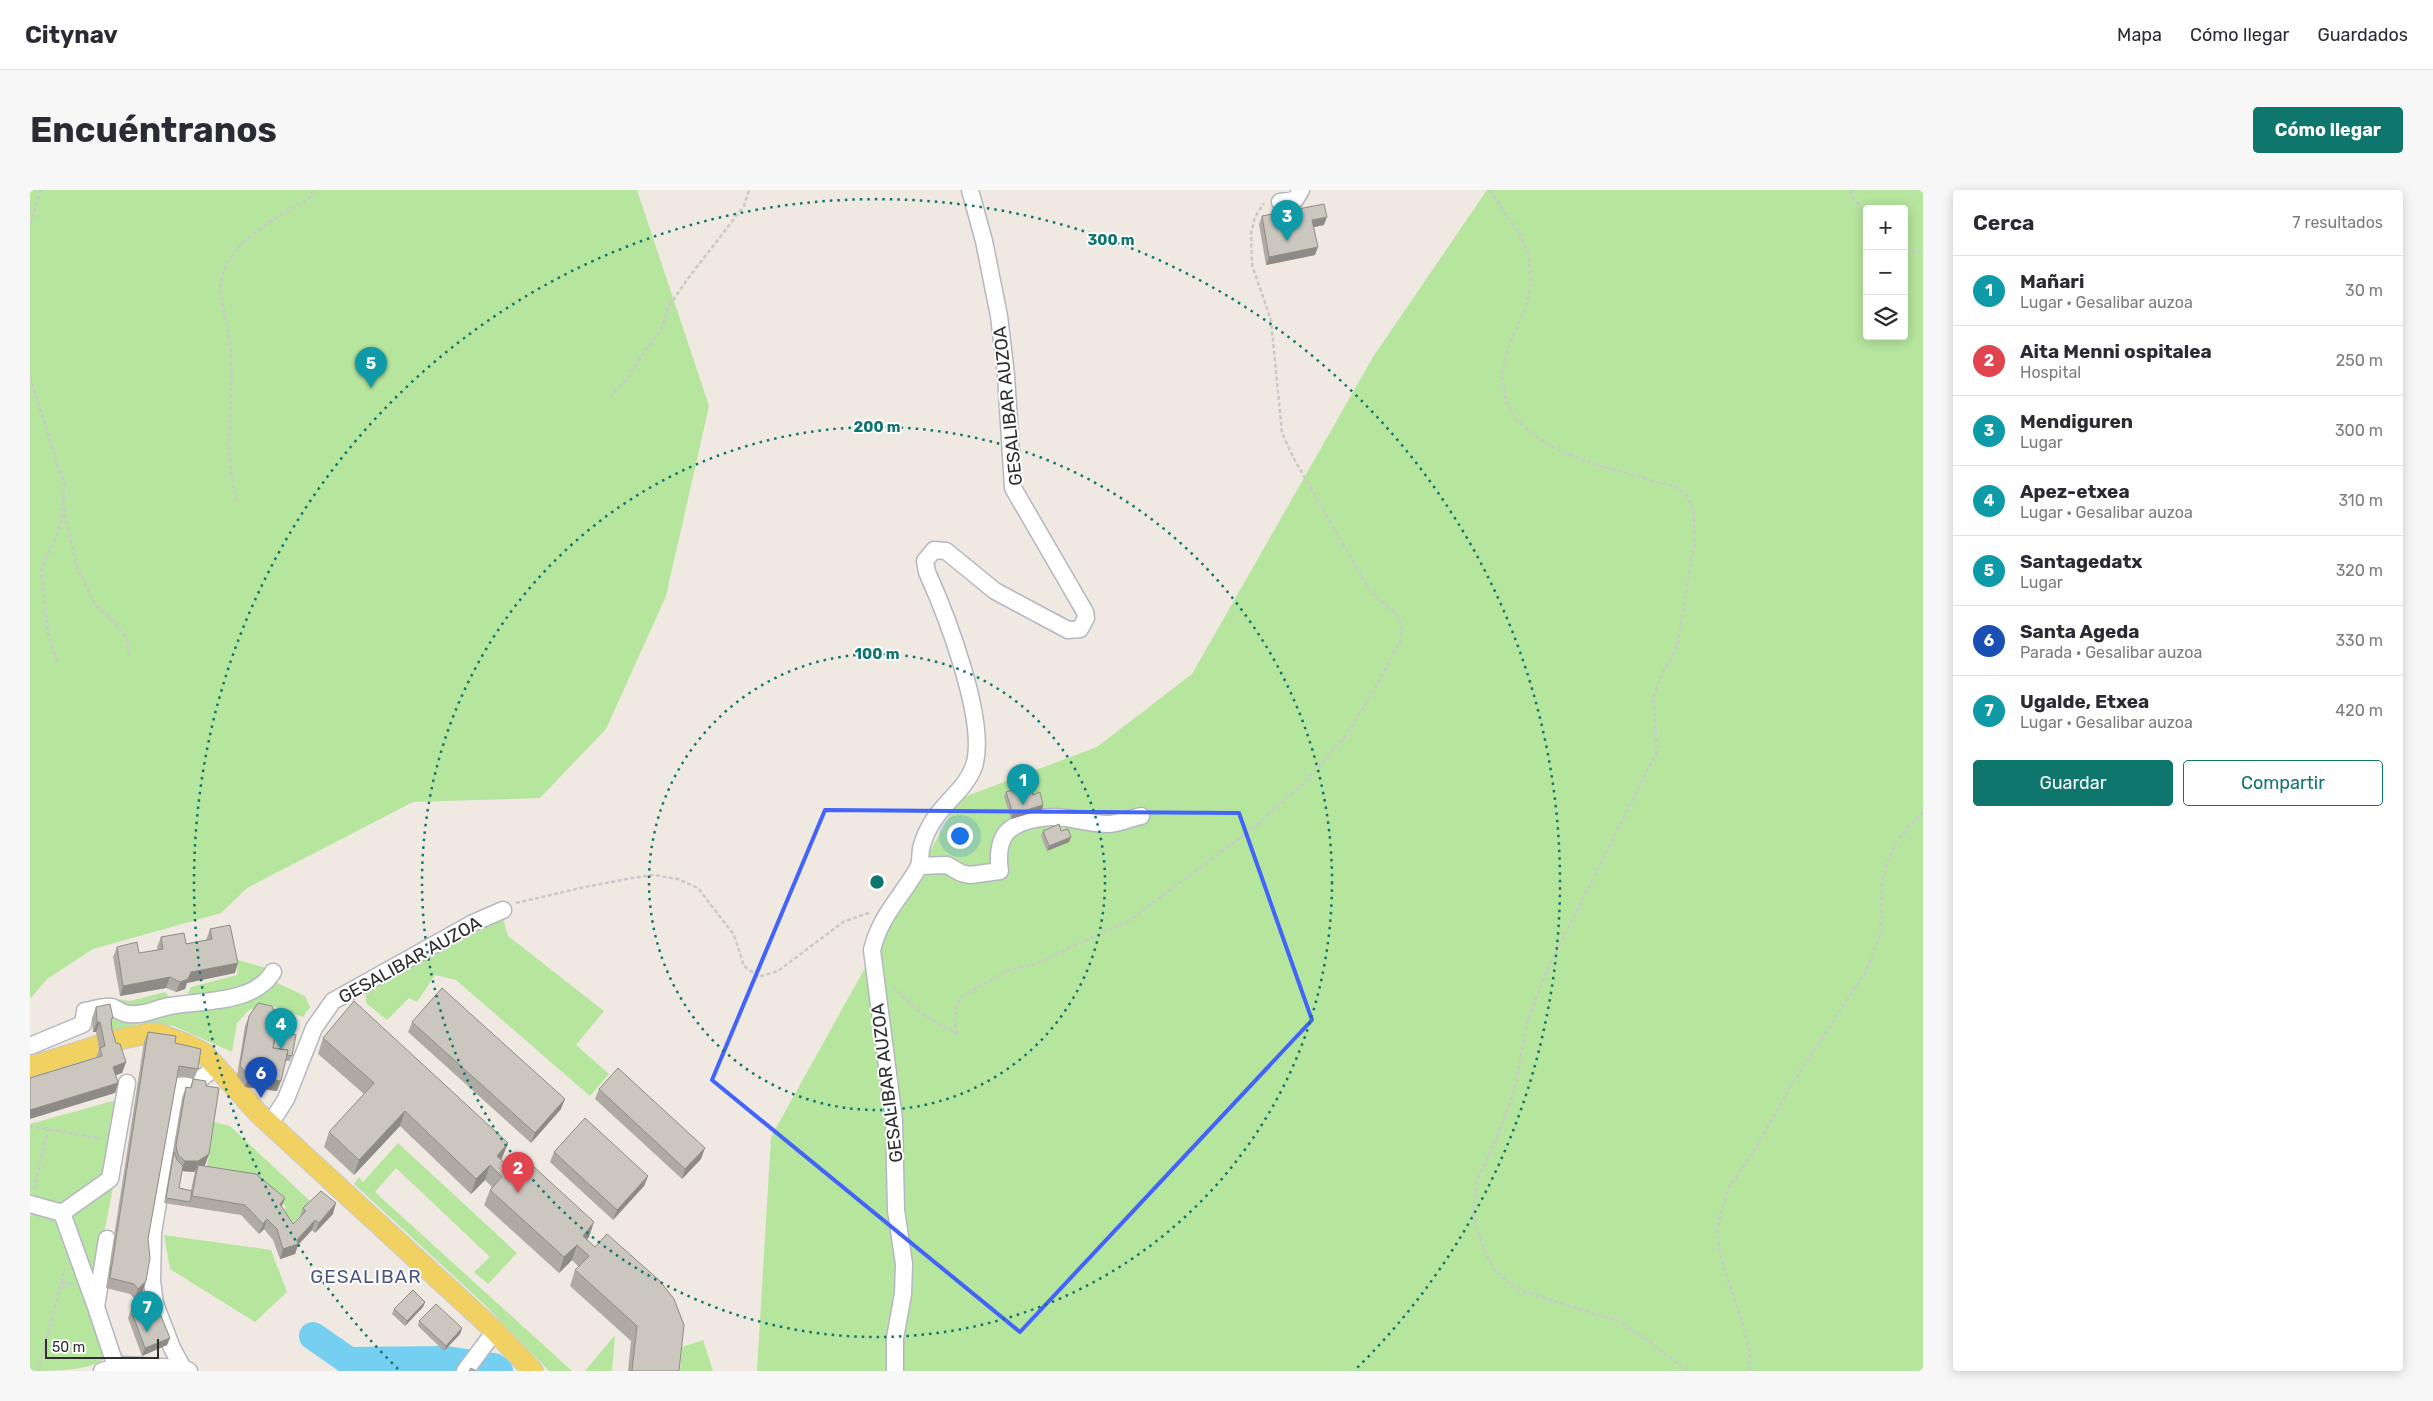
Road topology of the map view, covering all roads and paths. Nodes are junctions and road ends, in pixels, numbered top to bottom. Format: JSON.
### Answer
{"nodes":[{"id":1,"x":41,"y":190,"type":"edge"},
{"id":2,"x":314,"y":190,"type":"edge"},
{"id":3,"x":749,"y":190,"type":"edge"},
{"id":4,"x":970,"y":190,"type":"edge"},
{"id":5,"x":1301,"y":190,"type":"edge"},
{"id":6,"x":1490,"y":190,"type":"edge"},
{"id":7,"x":1850,"y":190,"type":"edge"},
{"id":8,"x":1280,"y":202,"type":"joint"},
{"id":9,"x":1863,"y":209,"type":"edge"},
{"id":10,"x":30,"y":224,"type":"edge"},
{"id":11,"x":1908,"y":250,"type":"edge"},
{"id":12,"x":1923,"y":253,"type":"edge"},
{"id":13,"x":30,"y":377,"type":"edge"},
{"id":14,"x":610,"y":397,"type":"dead end"},
{"id":15,"x":237,"y":501,"type":"dead end"},
{"id":16,"x":63,"y":508,"type":"junction"},
{"id":17,"x":129,"y":656,"type":"dead end"},
{"id":18,"x":57,"y":661,"type":"dead end"},
{"id":19,"x":1923,"y":812,"type":"edge"},
{"id":20,"x":1141,"y":816,"type":"dead end"},
{"id":21,"x":919,"y":866,"type":"junction"},
{"id":22,"x":503,"y":910,"type":"joint"},
{"id":23,"x":886,"y":916,"type":"junction"},
{"id":24,"x":273,"y":972,"type":"dead end"},
{"id":25,"x":892,"y":985,"type":"dead end"},
{"id":26,"x":30,"y":1046,"type":"edge"},
{"id":27,"x":217,"y":1066,"type":"junction"},
{"id":28,"x":30,"y":1067,"type":"edge"},
{"id":29,"x":127,"y":1083,"type":"dead end"},
{"id":30,"x":270,"y":1124,"type":"junction"},
{"id":31,"x":30,"y":1126,"type":"edge"},
{"id":32,"x":48,"y":1129,"type":"junction"},
{"id":33,"x":116,"y":1142,"type":"junction"},
{"id":34,"x":30,"y":1204,"type":"edge"},
{"id":35,"x":62,"y":1213,"type":"junction"},
{"id":36,"x":108,"y":1239,"type":"dead end"},
{"id":37,"x":72,"y":1242,"type":"junction"},
{"id":38,"x":96,"y":1307,"type":"junction"},
{"id":39,"x":495,"y":1331,"type":"junction"},
{"id":40,"x":109,"y":1369,"type":"edge"},
{"id":41,"x":186,"y":1369,"type":"edge"},
{"id":42,"x":38,"y":1371,"type":"edge"},
{"id":43,"x":465,"y":1371,"type":"edge"},
{"id":44,"x":533,"y":1371,"type":"edge"},
{"id":45,"x":896,"y":1371,"type":"edge"},
{"id":46,"x":1687,"y":1371,"type":"edge"},
{"id":47,"x":1750,"y":1371,"type":"edge"}],
"edges":[{"from":1,"to":10,"type":"path"},
{"from":2,"to":15,"type":"path"},
{"from":3,"to":14,"type":"path"},
{"from":4,"to":21,"type":"street","name":"GESALIBAR AUZOA"},
{"from":5,"to":8,"type":"street"},
{"from":6,"to":46,"type":"path"},
{"from":7,"to":9,"type":"path"},
{"from":8,"to":25,"type":"path"},
{"from":11,"to":12,"type":"path"},
{"from":13,"to":16,"type":"path"},
{"from":16,"to":17,"type":"path"},
{"from":16,"to":18,"type":"path"},
{"from":19,"to":47,"type":"path"},
{"from":20,"to":21,"type":"street"},
{"from":21,"to":23,"type":"street","name":"GESALIBAR AUZOA"},
{"from":22,"to":23,"type":"path"},
{"from":22,"to":30,"type":"street","name":"GESALIBAR AUZOA"},
{"from":23,"to":45,"type":"street","name":"GESALIBAR AUZOA"},
{"from":24,"to":26,"type":"street"},
{"from":27,"to":28,"type":"main road"},
{"from":27,"to":30,"type":"main road"},
{"from":27,"to":41,"type":"street"},
{"from":29,"to":33,"type":"street"},
{"from":30,"to":39,"type":"main road"},
{"from":31,"to":32,"type":"path"},
{"from":32,"to":33,"type":"path"},
{"from":32,"to":34,"type":"path"},
{"from":33,"to":35,"type":"street"},
{"from":34,"to":35,"type":"street"},
{"from":35,"to":37,"type":"street"},
{"from":36,"to":38,"type":"street"},
{"from":37,"to":38,"type":"street"},
{"from":37,"to":42,"type":"path"},
{"from":38,"to":40,"type":"street"},
{"from":39,"to":43,"type":"street"},
{"from":39,"to":44,"type":"main road"},
{"from":40,"to":41,"type":"street"}]}
